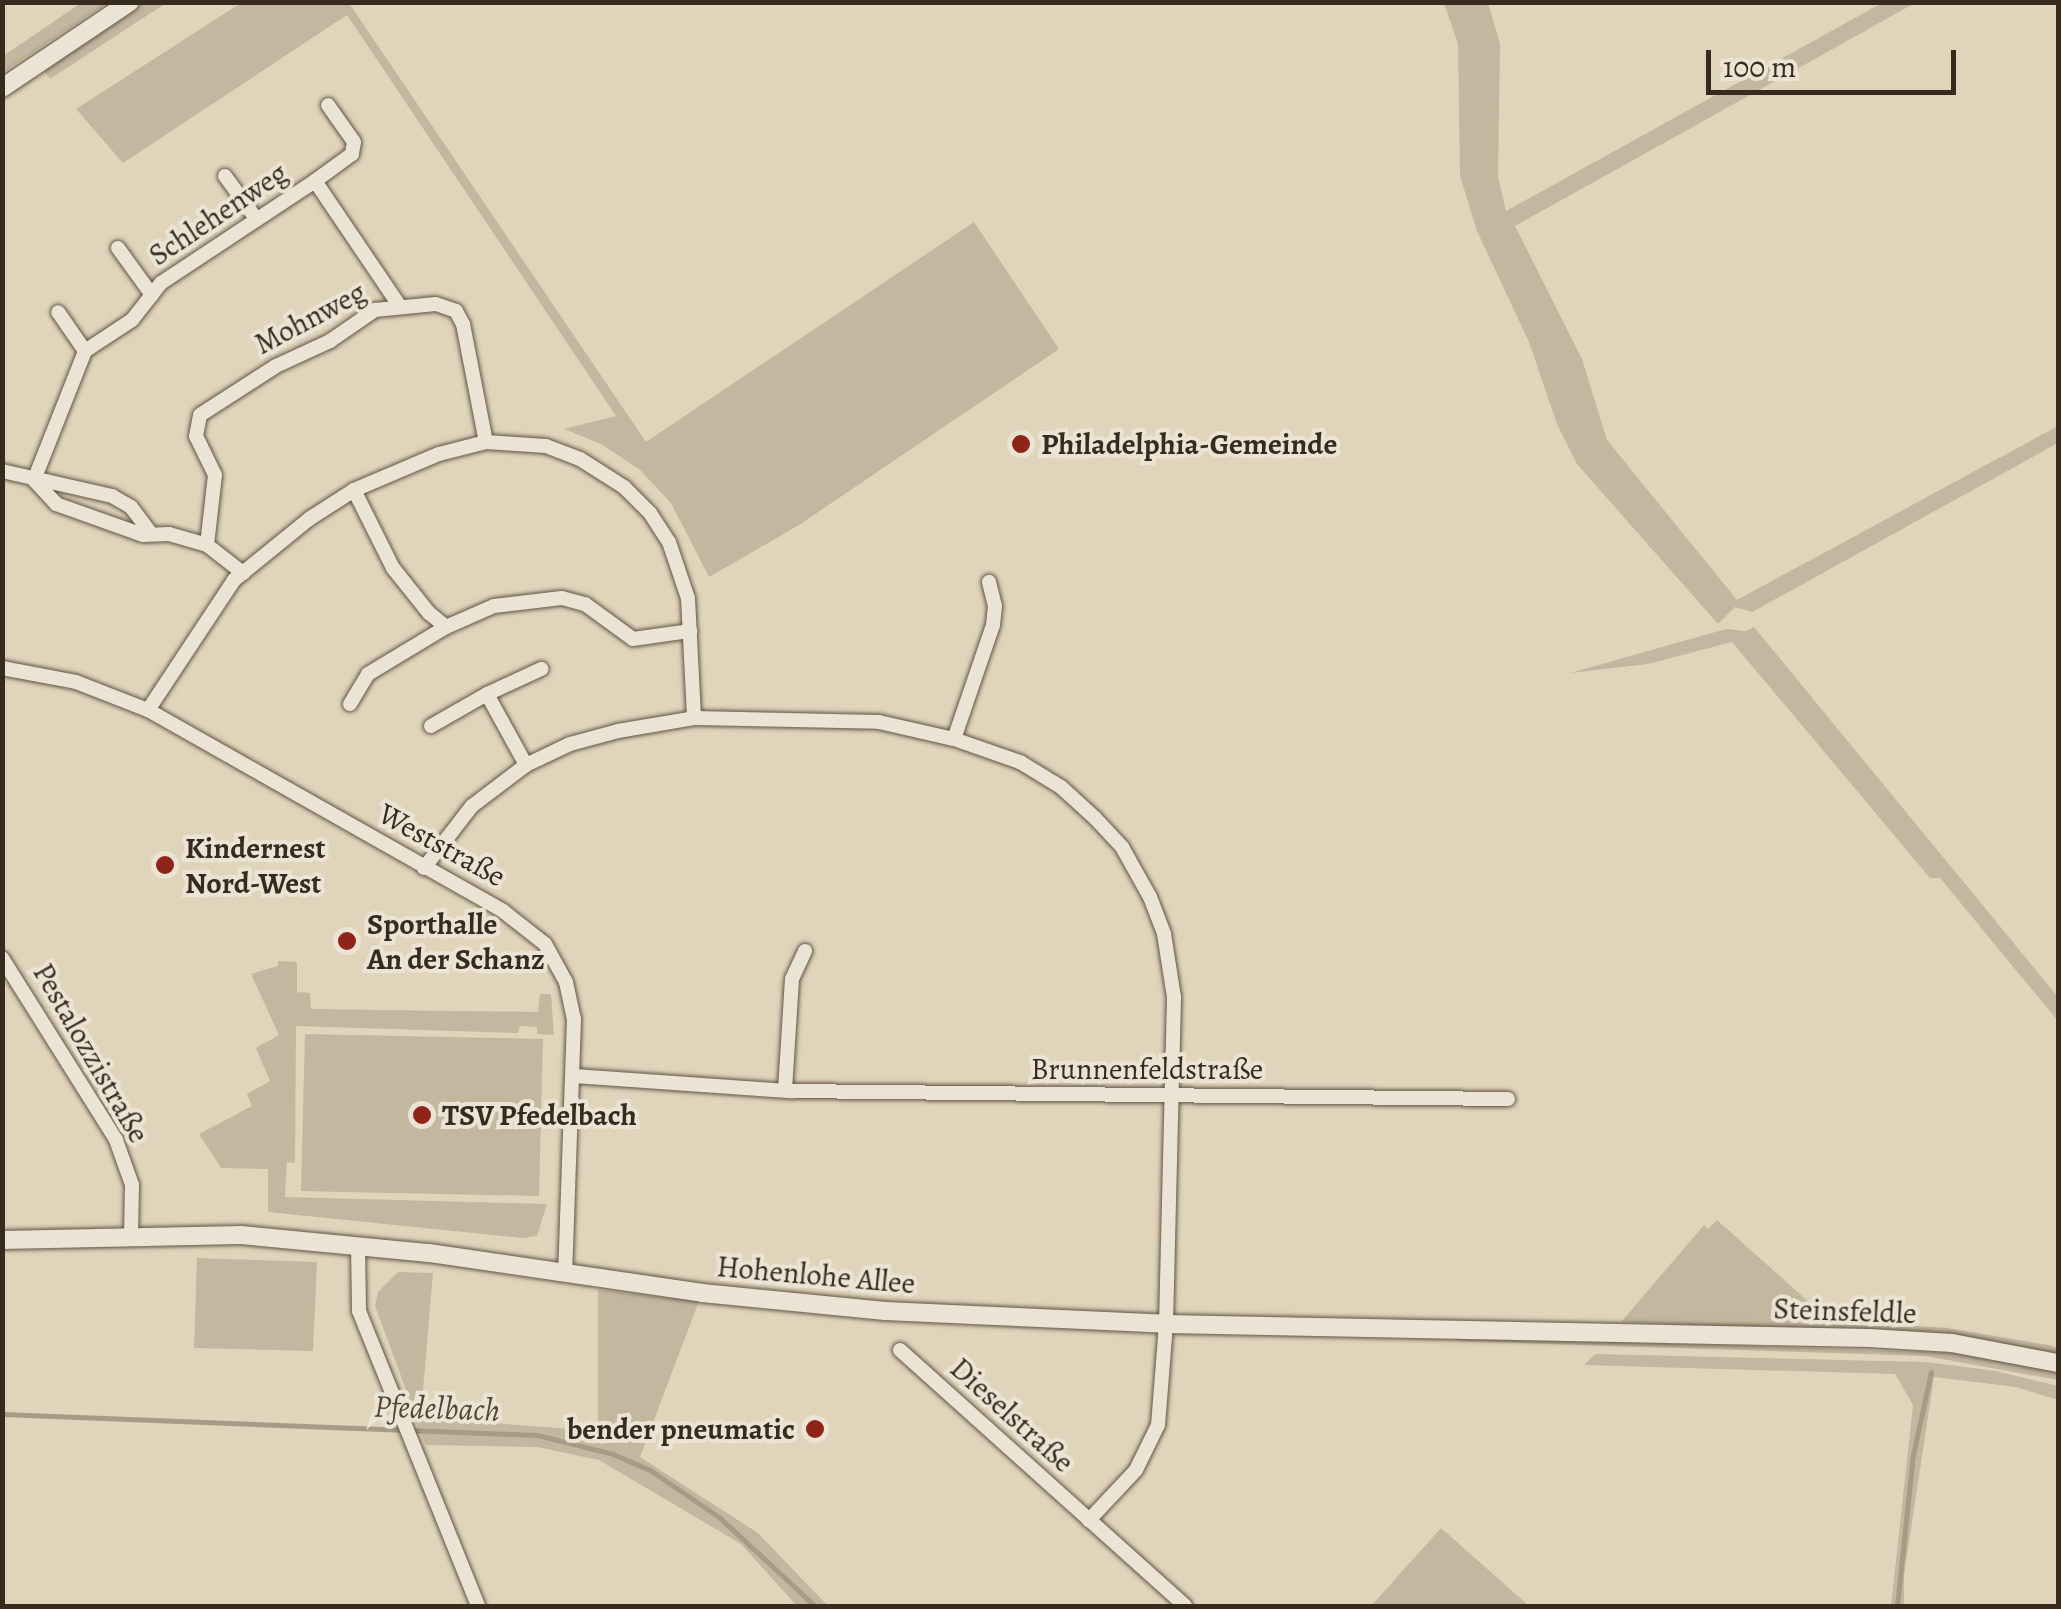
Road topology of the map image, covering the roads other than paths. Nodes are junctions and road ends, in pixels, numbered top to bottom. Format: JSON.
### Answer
{"nodes":[{"id":1,"x":130,"y":2,"type":"edge"},
{"id":2,"x":2,"y":88,"type":"edge"},
{"id":3,"x":328,"y":105,"type":"dead end"},
{"id":4,"x":225,"y":176,"type":"dead end"},
{"id":5,"x":315,"y":181,"type":"junction"},
{"id":6,"x":256,"y":220,"type":"junction"},
{"id":7,"x":118,"y":248,"type":"dead end"},
{"id":8,"x":152,"y":295,"type":"junction"},
{"id":9,"x":400,"y":305,"type":"junction"},
{"id":10,"x":58,"y":312,"type":"dead end"},
{"id":11,"x":85,"y":351,"type":"junction"},
{"id":12,"x":486,"y":442,"type":"junction"},
{"id":13,"x":2,"y":471,"type":"edge"},
{"id":14,"x":34,"y":480,"type":"junction"},
{"id":15,"x":354,"y":490,"type":"junction"},
{"id":16,"x":151,"y":534,"type":"junction"},
{"id":17,"x":207,"y":545,"type":"junction"},
{"id":18,"x":243,"y":573,"type":"junction"},
{"id":19,"x":988,"y":582,"type":"dead end"},
{"id":20,"x":446,"y":627,"type":"junction"},
{"id":21,"x":690,"y":631,"type":"junction"},
{"id":22,"x":2,"y":668,"type":"edge"},
{"id":23,"x":541,"y":669,"type":"dead end"},
{"id":24,"x":487,"y":694,"type":"junction"},
{"id":25,"x":350,"y":704,"type":"dead end"},
{"id":26,"x":148,"y":710,"type":"junction"},
{"id":27,"x":694,"y":718,"type":"junction"},
{"id":28,"x":431,"y":726,"type":"dead end"},
{"id":29,"x":954,"y":738,"type":"junction"},
{"id":30,"x":526,"y":764,"type":"junction"},
{"id":31,"x":424,"y":868,"type":"junction"},
{"id":32,"x":804,"y":951,"type":"dead end"},
{"id":33,"x":2,"y":958,"type":"edge"},
{"id":34,"x":574,"y":1076,"type":"junction"},
{"id":35,"x":785,"y":1090,"type":"junction"},
{"id":36,"x":1172,"y":1096,"type":"junction"},
{"id":37,"x":1508,"y":1099,"type":"dead end"},
{"id":38,"x":131,"y":1237,"type":"junction"},
{"id":39,"x":2,"y":1240,"type":"edge"},
{"id":40,"x":358,"y":1245,"type":"junction"},
{"id":41,"x":565,"y":1273,"type":"junction"},
{"id":42,"x":1166,"y":1324,"type":"junction"},
{"id":43,"x":1628,"y":1334,"type":"joint"},
{"id":44,"x":900,"y":1350,"type":"dead end"},
{"id":45,"x":2058,"y":1363,"type":"edge"},
{"id":46,"x":1089,"y":1520,"type":"junction"},
{"id":47,"x":478,"y":1606,"type":"edge"},
{"id":48,"x":1185,"y":1606,"type":"edge"}],
"edges":[{"from":1,"to":2,"type":"street"},
{"from":3,"to":5,"type":"street"},
{"from":4,"to":6,"type":"street"},
{"from":5,"to":6,"type":"street","name":"Schlehenweg"},
{"from":5,"to":9,"type":"street","name":"Schlehenweg"},
{"from":6,"to":8,"type":"street","name":"Schlehenweg"},
{"from":7,"to":8,"type":"street"},
{"from":8,"to":11,"type":"street","name":"Schlehenweg"},
{"from":9,"to":12,"type":"street","name":"Mohnweg"},
{"from":9,"to":17,"type":"street","name":"Mohnweg"},
{"from":10,"to":11,"type":"street"},
{"from":11,"to":14,"type":"street"},
{"from":12,"to":15,"type":"street"},
{"from":12,"to":21,"type":"street"},
{"from":13,"to":14,"type":"street"},
{"from":14,"to":16,"type":"street"},
{"from":14,"to":16,"type":"street"},
{"from":15,"to":18,"type":"street"},
{"from":15,"to":20,"type":"street"},
{"from":16,"to":17,"type":"street"},
{"from":17,"to":18,"type":"street"},
{"from":18,"to":26,"type":"street"},
{"from":19,"to":29,"type":"street"},
{"from":20,"to":21,"type":"street"},
{"from":20,"to":25,"type":"street"},
{"from":21,"to":27,"type":"street"},
{"from":22,"to":26,"type":"street","name":"Weststraße"},
{"from":23,"to":24,"type":"street"},
{"from":24,"to":28,"type":"street"},
{"from":24,"to":30,"type":"street"},
{"from":26,"to":31,"type":"street","name":"Weststraße"},
{"from":27,"to":29,"type":"street"},
{"from":27,"to":30,"type":"street"},
{"from":29,"to":36,"type":"street"},
{"from":30,"to":31,"type":"street"},
{"from":31,"to":34,"type":"street","name":"Weststraße"},
{"from":32,"to":35,"type":"street"},
{"from":33,"to":38,"type":"street","name":"Pestalozzistraße"},
{"from":34,"to":35,"type":"street","name":"Brunnenfeldstraße"},
{"from":34,"to":41,"type":"street","name":"Weststraße"},
{"from":35,"to":36,"type":"street","name":"Brunnenfeldstraße"},
{"from":36,"to":37,"type":"street","name":"Brunnenfeldstraße"},
{"from":36,"to":42,"type":"street"},
{"from":38,"to":39,"type":"street","name":"Hohenlohe Allee"},
{"from":38,"to":40,"type":"street","name":"Hohenlohe Allee"},
{"from":40,"to":41,"type":"street","name":"Hohenlohe Allee"},
{"from":40,"to":47,"type":"street"},
{"from":41,"to":42,"type":"street","name":"Hohenlohe Allee"},
{"from":42,"to":43,"type":"street","name":"Hohenlohe Allee"},
{"from":42,"to":46,"type":"street"},
{"from":43,"to":45,"type":"street","name":"Steinsfeldle"},
{"from":44,"to":46,"type":"street","name":"Dieselstraße"},
{"from":46,"to":48,"type":"street","name":"Dieselstraße"}]}
